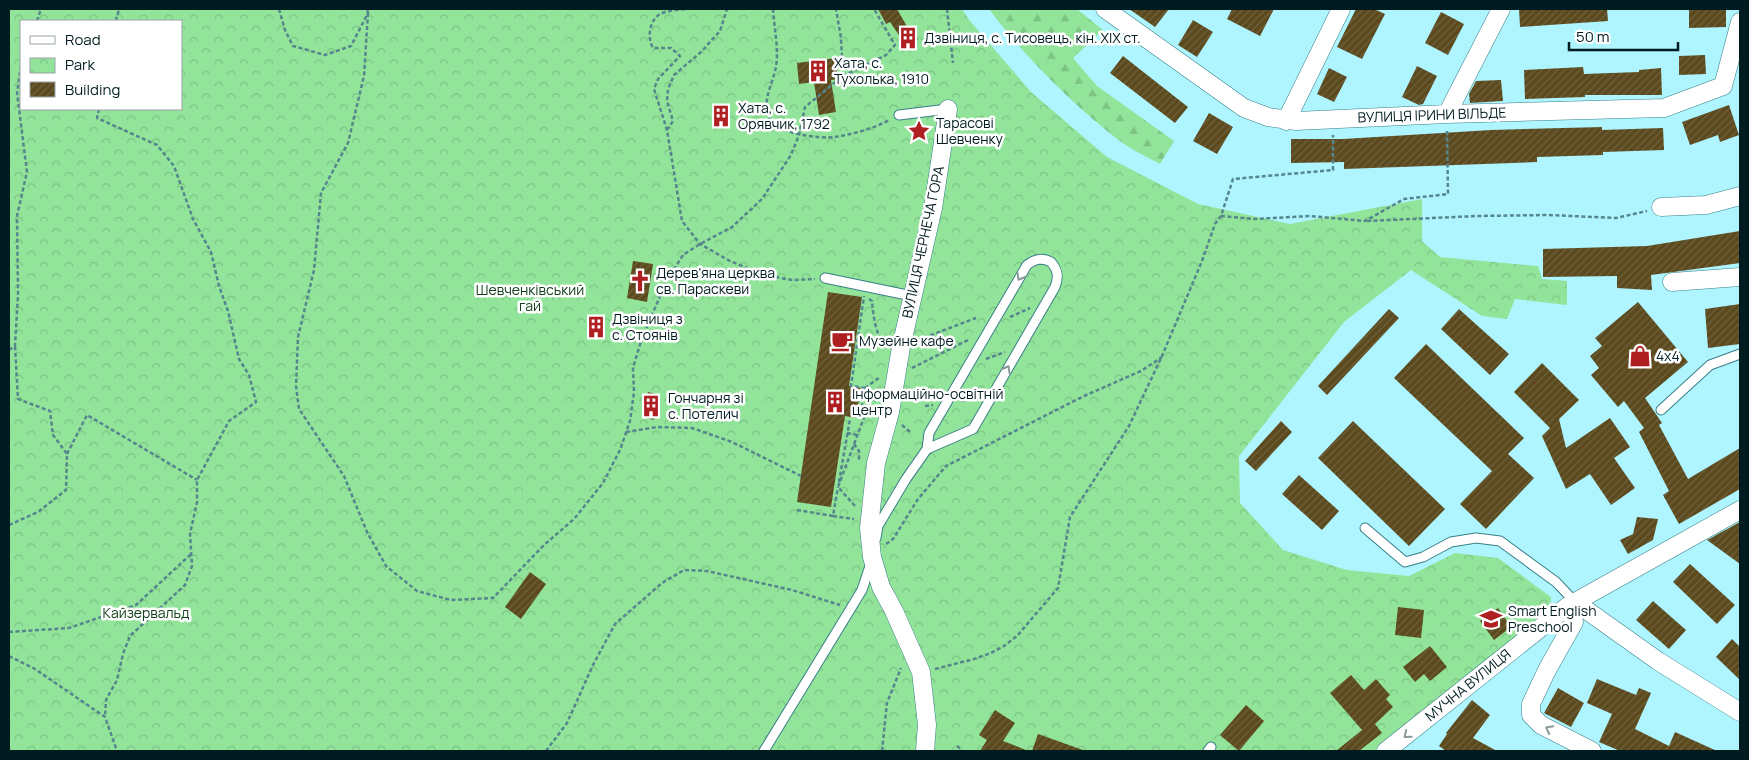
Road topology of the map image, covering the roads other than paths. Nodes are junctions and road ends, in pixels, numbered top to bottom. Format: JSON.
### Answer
{"nodes":[{"id":1,"x":1105,"y":9,"type":"edge"},
{"id":2,"x":1341,"y":9,"type":"edge"},
{"id":3,"x":1502,"y":9,"type":"edge"},
{"id":4,"x":1125,"y":15,"type":"edge"},
{"id":5,"x":1740,"y":22,"type":"edge"},
{"id":6,"x":948,"y":109,"type":"joint"},
{"id":7,"x":1446,"y":114,"type":"junction"},
{"id":8,"x":900,"y":115,"type":"road end"},
{"id":9,"x":1286,"y":121,"type":"junction"},
{"id":10,"x":1740,"y":196,"type":"edge"},
{"id":11,"x":1660,"y":207,"type":"road end"},
{"id":12,"x":1740,"y":276,"type":"edge"},
{"id":13,"x":826,"y":278,"type":"road end"},
{"id":14,"x":1672,"y":282,"type":"dead end"},
{"id":15,"x":912,"y":296,"type":"junction"},
{"id":16,"x":1740,"y":354,"type":"edge"},
{"id":17,"x":1661,"y":410,"type":"dead end"},
{"id":18,"x":927,"y":449,"type":"junction"},
{"id":19,"x":1740,"y":510,"type":"edge"},
{"id":20,"x":1366,"y":528,"type":"dead end"},
{"id":21,"x":872,"y":557,"type":"junction"},
{"id":22,"x":1571,"y":604,"type":"junction"},
{"id":23,"x":1740,"y":712,"type":"edge"},
{"id":24,"x":764,"y":751,"type":"edge"},
{"id":25,"x":925,"y":751,"type":"edge"},
{"id":26,"x":1386,"y":751,"type":"edge"},
{"id":27,"x":1592,"y":751,"type":"edge"}],
"edges":[{"from":1,"to":4,"type":"street","name":"ВУЛИЦЯ ІРИНИ ВІЛЬДЕ"},
{"from":2,"to":9,"type":"street"},
{"from":3,"to":7,"type":"street"},
{"from":4,"to":9,"type":"street","name":"ВУЛИЦЯ ІРИНИ ВІЛЬДЕ"},
{"from":5,"to":7,"type":"street","name":"ВУЛИЦЯ ІРИНИ ВІЛЬДЕ"},
{"from":6,"to":8,"type":"lane"},
{"from":6,"to":15,"type":"street","name":"ВУЛИЦЯ ЧЕРНЕЧА ГОРА"},
{"from":7,"to":9,"type":"street","name":"ВУЛИЦЯ ІРИНИ ВІЛЬДЕ"},
{"from":10,"to":11,"type":"street"},
{"from":12,"to":14,"type":"street"},
{"from":13,"to":15,"type":"lane"},
{"from":15,"to":21,"type":"street","name":"ВУЛИЦЯ ЧЕРНЕЧА ГОРА"},
{"from":16,"to":17,"type":"lane"},
{"from":18,"to":18,"type":"lane","one_way":true},
{"from":18,"to":21,"type":"lane"},
{"from":19,"to":22,"type":"street","name":"МУЧНА ВУЛИЦЯ"},
{"from":20,"to":22,"type":"lane"},
{"from":21,"to":24,"type":"lane"},
{"from":21,"to":25,"type":"street","name":"ВУЛИЦЯ ЧЕРНЕЧА ГОРА"},
{"from":22,"to":23,"type":"street"},
{"from":22,"to":26,"type":"street","name":"МУЧНА ВУЛИЦЯ","one_way":true},
{"from":27,"to":22,"type":"street","one_way":true}]}
